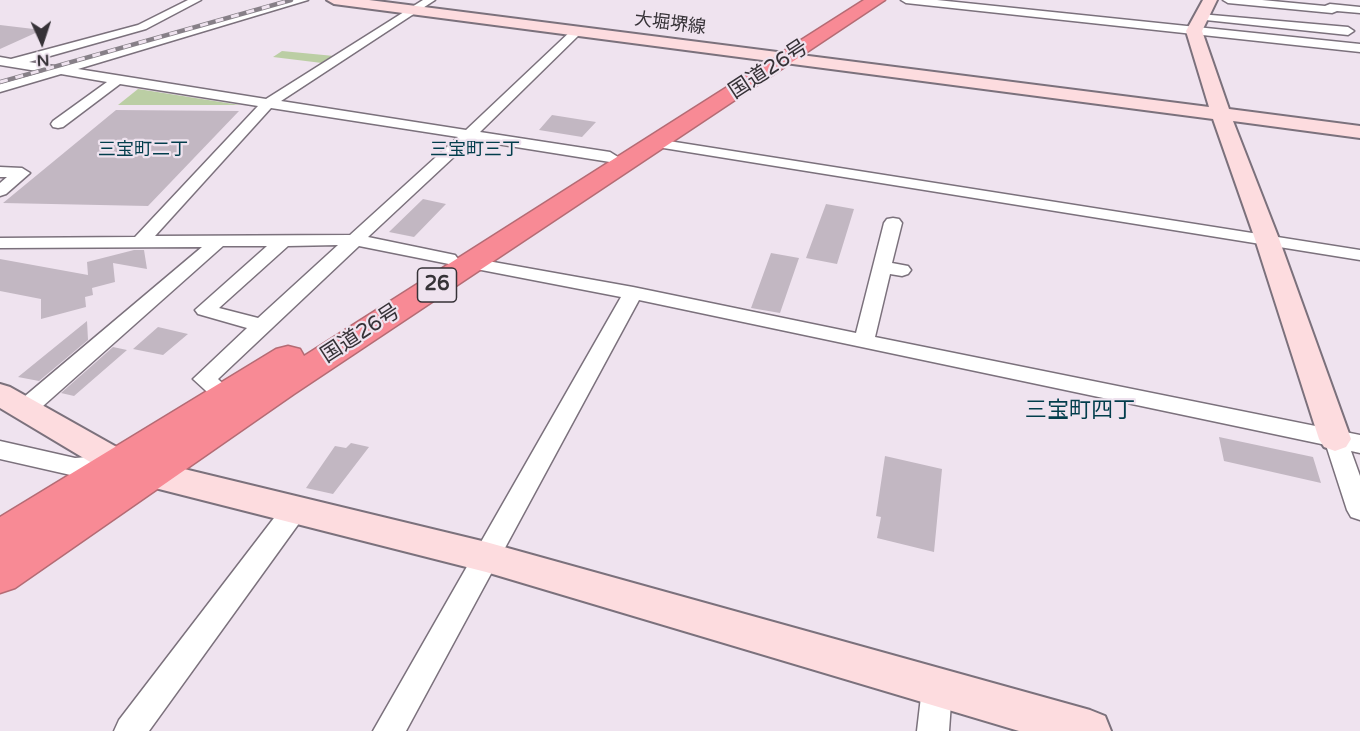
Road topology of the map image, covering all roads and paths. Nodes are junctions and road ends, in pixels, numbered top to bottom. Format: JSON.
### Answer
{"nodes":[{"id":1,"x":196,"y":0,"type":"edge"},
{"id":2,"x":303,"y":0,"type":"edge"},
{"id":3,"x":334,"y":0,"type":"edge"},
{"id":4,"x":430,"y":0,"type":"edge"},
{"id":5,"x":853,"y":0,"type":"edge"},
{"id":6,"x":876,"y":0,"type":"edge"},
{"id":7,"x":906,"y":0,"type":"edge"},
{"id":8,"x":1228,"y":0,"type":"edge"},
{"id":9,"x":1329,"y":6,"type":"edge"},
{"id":10,"x":413,"y":10,"type":"junction"},
{"id":11,"x":1360,"y":10,"type":"edge"},
{"id":12,"x":1202,"y":16,"type":"edge"},
{"id":13,"x":1360,"y":27,"type":"edge"},
{"id":14,"x":1346,"y":28,"type":"junction"},
{"id":15,"x":577,"y":31,"type":"junction"},
{"id":16,"x":1360,"y":48,"type":"edge"},
{"id":17,"x":776,"y":57,"type":"junction"},
{"id":18,"x":5,"y":62,"type":"edge"},
{"id":19,"x":55,"y":72,"type":"junction"},
{"id":20,"x":31,"y":79,"type":"junction"},
{"id":21,"x":116,"y":81,"type":"junction"},
{"id":22,"x":0,"y":88,"type":"edge"},
{"id":23,"x":0,"y":99,"type":"edge"},
{"id":24,"x":267,"y":104,"type":"junction"},
{"id":25,"x":1221,"y":114,"type":"junction"},
{"id":26,"x":58,"y":124,"type":"dead end"},
{"id":27,"x":1360,"y":132,"type":"edge"},
{"id":28,"x":468,"y":136,"type":"junction"},
{"id":29,"x":656,"y":143,"type":"junction"},
{"id":30,"x":610,"y":157,"type":"junction"},
{"id":31,"x":0,"y":172,"type":"edge"},
{"id":32,"x":0,"y":191,"type":"edge"},
{"id":33,"x":893,"y":223,"type":"dead end"},
{"id":34,"x":1267,"y":239,"type":"junction"},
{"id":35,"x":284,"y":240,"type":"junction"},
{"id":36,"x":356,"y":240,"type":"junction"},
{"id":37,"x":219,"y":241,"type":"junction"},
{"id":38,"x":140,"y":242,"type":"junction"},
{"id":39,"x":0,"y":243,"type":"edge"},
{"id":40,"x":1360,"y":255,"type":"edge"},
{"id":41,"x":460,"y":261,"type":"junction"},
{"id":42,"x":882,"y":267,"type":"junction"},
{"id":43,"x":902,"y":270,"type":"dead end"},
{"id":44,"x":633,"y":293,"type":"junction"},
{"id":45,"x":261,"y":325,"type":"junction"},
{"id":46,"x":864,"y":342,"type":"junction"},
{"id":47,"x":224,"y":395,"type":"junction"},
{"id":48,"x":13,"y":401,"type":"edge"},
{"id":49,"x":1335,"y":439,"type":"junction"},
{"id":50,"x":1360,"y":444,"type":"edge"},
{"id":51,"x":0,"y":450,"type":"edge"},
{"id":52,"x":118,"y":463,"type":"junction"},
{"id":53,"x":151,"y":474,"type":"junction"},
{"id":54,"x":296,"y":508,"type":"junction"},
{"id":55,"x":1360,"y":510,"type":"edge"},
{"id":56,"x":0,"y":538,"type":"edge"},
{"id":57,"x":486,"y":557,"type":"junction"},
{"id":58,"x":0,"y":575,"type":"edge"},
{"id":59,"x":937,"y":688,"type":"junction"},
{"id":60,"x":130,"y":731,"type":"edge"},
{"id":61,"x":389,"y":731,"type":"edge"},
{"id":62,"x":933,"y":731,"type":"edge"},
{"id":63,"x":1090,"y":731,"type":"edge"}],
"edges":[{"from":1,"to":18,"type":"street"},
{"from":2,"to":19,"type":"street"},
{"from":3,"to":10,"type":"street","name":"大堀堺線"},
{"from":4,"to":10,"type":"street"},
{"from":5,"to":17,"type":"highway","name":"国道26号","number":"26"},
{"from":6,"to":17,"type":"highway","name":"国道26号","number":"26"},
{"from":7,"to":12,"type":"street"},
{"from":8,"to":9,"type":"street"},
{"from":9,"to":11,"type":"street"},
{"from":9,"to":14,"type":"street"},
{"from":10,"to":15,"type":"street","name":"大堀堺線"},
{"from":10,"to":24,"type":"street"},
{"from":12,"to":14,"type":"street"},
{"from":12,"to":16,"type":"street"},
{"from":12,"to":25,"type":"street"},
{"from":13,"to":14,"type":"street"},
{"from":14,"to":16,"type":"street"},
{"from":15,"to":17,"type":"street","name":"大堀堺線"},
{"from":15,"to":28,"type":"street"},
{"from":17,"to":25,"type":"street","name":"大堀堺線"},
{"from":17,"to":29,"type":"highway","name":"国道26号","number":"26"},
{"from":17,"to":30,"type":"highway","name":"国道26号","number":"26"},
{"from":18,"to":19,"type":"street"},
{"from":19,"to":20,"type":"street"},
{"from":19,"to":21,"type":"street"},
{"from":20,"to":22,"type":"street"},
{"from":20,"to":23,"type":"street"},
{"from":21,"to":24,"type":"street"},
{"from":21,"to":26,"type":"street"},
{"from":24,"to":28,"type":"street"},
{"from":24,"to":38,"type":"street"},
{"from":25,"to":27,"type":"street","name":"大堀堺線"},
{"from":25,"to":34,"type":"street"},
{"from":28,"to":30,"type":"street"},
{"from":28,"to":36,"type":"street"},
{"from":29,"to":34,"type":"street"},
{"from":29,"to":41,"type":"highway","name":"国道26号","number":"26"},
{"from":30,"to":41,"type":"highway","name":"国道26号","number":"26"},
{"from":31,"to":32,"type":"street"},
{"from":33,"to":42,"type":"street"},
{"from":34,"to":40,"type":"street"},
{"from":34,"to":49,"type":"street"},
{"from":35,"to":36,"type":"street"},
{"from":35,"to":37,"type":"street"},
{"from":35,"to":45,"type":"street"},
{"from":36,"to":41,"type":"street"},
{"from":36,"to":45,"type":"street"},
{"from":37,"to":38,"type":"street"},
{"from":37,"to":48,"type":"street"},
{"from":38,"to":39,"type":"street"},
{"from":41,"to":44,"type":"street"},
{"from":41,"to":47,"type":"highway","name":"国道26号","number":"26"},
{"from":41,"to":53,"type":"highway","name":"国道26号","number":"26"},
{"from":42,"to":43,"type":"street"},
{"from":42,"to":46,"type":"street"},
{"from":44,"to":46,"type":"street"},
{"from":44,"to":57,"type":"street"},
{"from":45,"to":47,"type":"street"},
{"from":46,"to":49,"type":"street"},
{"from":47,"to":52,"type":"highway","name":"国道26号","number":"26"},
{"from":48,"to":52,"type":"street"},
{"from":49,"to":50,"type":"street"},
{"from":49,"to":55,"type":"street"},
{"from":51,"to":52,"type":"street"},
{"from":52,"to":53,"type":"street"},
{"from":52,"to":56,"type":"highway","name":"国道26号","number":"26"},
{"from":53,"to":54,"type":"street"},
{"from":53,"to":58,"type":"highway","name":"国道26号","number":"26"},
{"from":54,"to":57,"type":"street"},
{"from":54,"to":60,"type":"street"},
{"from":57,"to":59,"type":"street"},
{"from":57,"to":61,"type":"street"},
{"from":59,"to":62,"type":"street"},
{"from":59,"to":63,"type":"street"}]}
